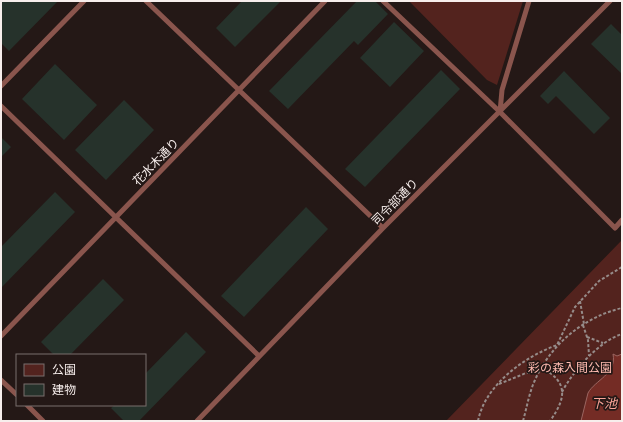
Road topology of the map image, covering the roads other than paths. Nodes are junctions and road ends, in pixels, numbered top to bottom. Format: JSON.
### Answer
{"nodes":[{"id":1,"x":84,"y":1,"type":"edge"},
{"id":2,"x":146,"y":1,"type":"edge"},
{"id":3,"x":325,"y":1,"type":"edge"},
{"id":4,"x":383,"y":1,"type":"edge"},
{"id":5,"x":529,"y":1,"type":"edge"},
{"id":6,"x":610,"y":1,"type":"edge"},
{"id":7,"x":1,"y":86,"type":"edge"},
{"id":8,"x":239,"y":90,"type":"junction"},
{"id":9,"x":1,"y":106,"type":"edge"},
{"id":10,"x":500,"y":112,"type":"junction"},
{"id":11,"x":116,"y":217,"type":"junction"},
{"id":12,"x":622,"y":220,"type":"edge"},
{"id":13,"x":383,"y":228,"type":"junction"},
{"id":14,"x":1,"y":336,"type":"edge"},
{"id":15,"x":259,"y":356,"type":"junction"},
{"id":16,"x":1,"y":380,"type":"edge"},
{"id":17,"x":16,"y":394,"type":"edge"},
{"id":18,"x":28,"y":406,"type":"edge"},
{"id":19,"x":43,"y":421,"type":"edge"},
{"id":20,"x":197,"y":421,"type":"edge"}],
"edges":[{"from":1,"to":7,"type":"lane"},
{"from":2,"to":8,"type":"lane"},
{"from":3,"to":8,"type":"lane","name":"花水木通り"},
{"from":4,"to":10,"type":"lane"},
{"from":5,"to":10,"type":"lane"},
{"from":6,"to":10,"type":"lane","name":"司令部通り"},
{"from":8,"to":11,"type":"lane","name":"花水木通り"},
{"from":8,"to":13,"type":"lane"},
{"from":9,"to":11,"type":"lane"},
{"from":10,"to":12,"type":"lane"},
{"from":10,"to":13,"type":"lane","name":"司令部通り"},
{"from":11,"to":14,"type":"lane","name":"花水木通り"},
{"from":11,"to":15,"type":"lane"},
{"from":13,"to":15,"type":"lane","name":"司令部通り"},
{"from":15,"to":20,"type":"lane","name":"司令部通り"},
{"from":16,"to":17,"type":"lane"},
{"from":18,"to":19,"type":"lane"}]}
